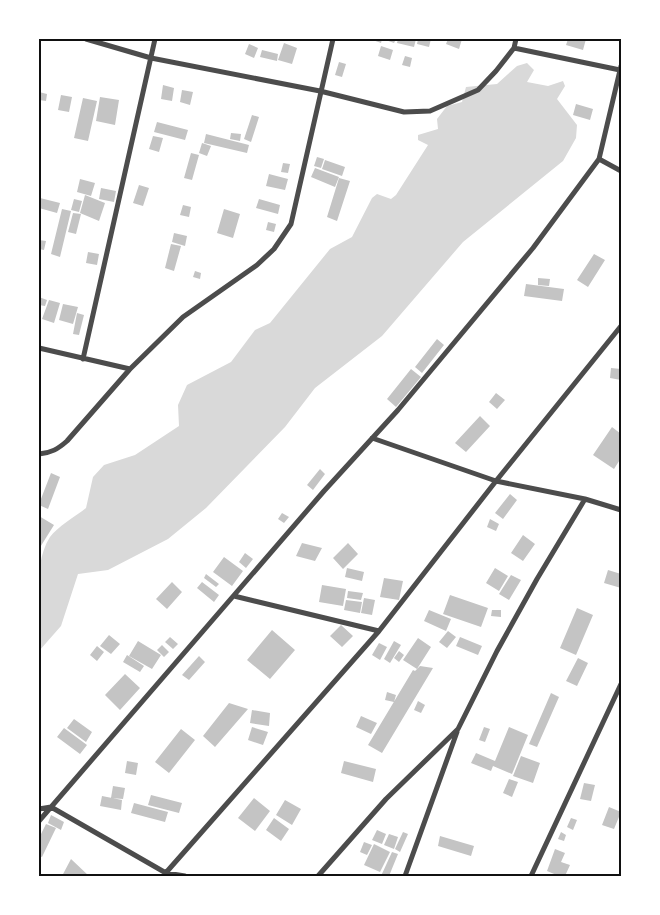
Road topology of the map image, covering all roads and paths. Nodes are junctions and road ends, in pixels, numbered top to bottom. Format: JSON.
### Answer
{"nodes":[{"id":1,"x":86,"y":39,"type":"edge"},
{"id":2,"x":156,"y":39,"type":"edge"},
{"id":3,"x":333,"y":39,"type":"edge"},
{"id":4,"x":516,"y":39,"type":"edge"},
{"id":5,"x":514,"y":48,"type":"junction"},
{"id":6,"x":151,"y":58,"type":"junction"},
{"id":7,"x":621,"y":68,"type":"edge"},
{"id":8,"x":320,"y":91,"type":"junction"},
{"id":9,"x":599,"y":159,"type":"junction"},
{"id":10,"x":621,"y":171,"type":"edge"},
{"id":11,"x":621,"y":326,"type":"edge"},
{"id":12,"x":39,"y":348,"type":"edge"},
{"id":13,"x":83,"y":359,"type":"junction"},
{"id":14,"x":130,"y":369,"type":"junction"},
{"id":15,"x":372,"y":438,"type":"junction"},
{"id":16,"x":39,"y":454,"type":"edge"},
{"id":17,"x":496,"y":481,"type":"junction"},
{"id":18,"x":585,"y":499,"type":"junction"},
{"id":19,"x":621,"y":510,"type":"edge"},
{"id":20,"x":234,"y":596,"type":"junction"},
{"id":21,"x":379,"y":631,"type":"junction"},
{"id":22,"x":621,"y":684,"type":"edge"},
{"id":23,"x":458,"y":729,"type":"junction"},
{"id":24,"x":51,"y":807,"type":"junction"},
{"id":25,"x":39,"y":809,"type":"edge"},
{"id":26,"x":39,"y":822,"type":"edge"},
{"id":27,"x":165,"y":874,"type":"edge"},
{"id":28,"x":185,"y":876,"type":"edge"},
{"id":29,"x":318,"y":876,"type":"edge"},
{"id":30,"x":405,"y":876,"type":"edge"},
{"id":31,"x":531,"y":876,"type":"edge"}],
"edges":[{"from":1,"to":6,"type":"street"},
{"from":2,"to":6,"type":"street"},
{"from":3,"to":8,"type":"street"},
{"from":4,"to":5,"type":"street"},
{"from":5,"to":7,"type":"street"},
{"from":5,"to":8,"type":"street"},
{"from":6,"to":8,"type":"street"},
{"from":6,"to":13,"type":"street"},
{"from":7,"to":9,"type":"street"},
{"from":8,"to":14,"type":"street"},
{"from":9,"to":10,"type":"street"},
{"from":9,"to":15,"type":"street"},
{"from":11,"to":17,"type":"street"},
{"from":12,"to":13,"type":"street"},
{"from":13,"to":14,"type":"street"},
{"from":14,"to":16,"type":"street"},
{"from":15,"to":17,"type":"street"},
{"from":15,"to":20,"type":"street"},
{"from":17,"to":18,"type":"street"},
{"from":17,"to":21,"type":"street"},
{"from":18,"to":19,"type":"street"},
{"from":18,"to":23,"type":"street"},
{"from":20,"to":21,"type":"street"},
{"from":20,"to":24,"type":"street"},
{"from":21,"to":27,"type":"street"},
{"from":22,"to":31,"type":"street"},
{"from":23,"to":29,"type":"street"},
{"from":23,"to":30,"type":"street"},
{"from":24,"to":25,"type":"street"},
{"from":24,"to":26,"type":"street"},
{"from":24,"to":27,"type":"street"},
{"from":27,"to":28,"type":"street"}]}
